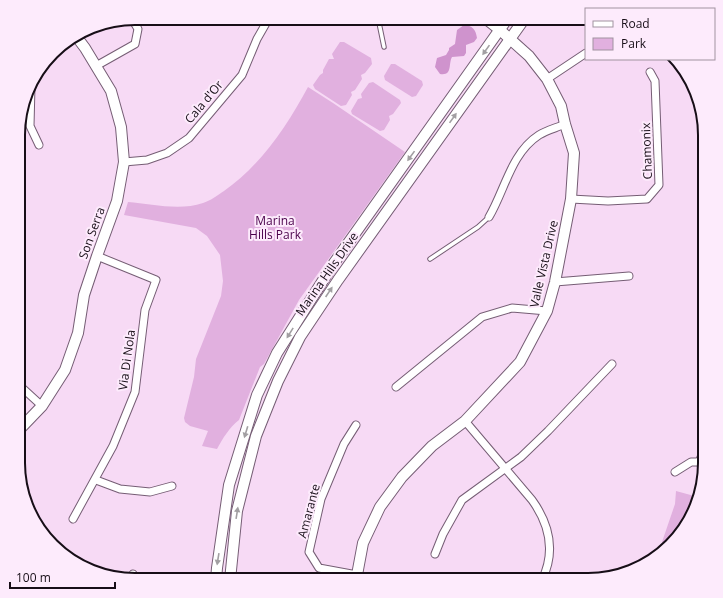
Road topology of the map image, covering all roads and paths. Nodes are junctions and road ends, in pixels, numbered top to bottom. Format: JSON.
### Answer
{"nodes":[{"id":1,"x":136,"y":25,"type":"edge"},
{"id":2,"x":265,"y":25,"type":"edge"},
{"id":3,"x":379,"y":25,"type":"edge"},
{"id":4,"x":494,"y":25,"type":"edge"},
{"id":5,"x":503,"y":25,"type":"edge"},
{"id":6,"x":520,"y":25,"type":"edge"},
{"id":7,"x":500,"y":30,"type":"junction"},
{"id":8,"x":510,"y":39,"type":"junction"},
{"id":9,"x":79,"y":41,"type":"edge"},
{"id":10,"x":384,"y":47,"type":"dead end"},
{"id":11,"x":585,"y":54,"type":"edge"},
{"id":12,"x":96,"y":66,"type":"junction"},
{"id":13,"x":650,"y":72,"type":"dead end"},
{"id":14,"x":547,"y":79,"type":"junction"},
{"id":15,"x":31,"y":101,"type":"edge"},
{"id":16,"x":565,"y":124,"type":"junction"},
{"id":17,"x":39,"y":144,"type":"dead end"},
{"id":18,"x":124,"y":162,"type":"junction"},
{"id":19,"x":571,"y":199,"type":"junction"},
{"id":20,"x":489,"y":217,"type":"joint"},
{"id":21,"x":97,"y":256,"type":"junction"},
{"id":22,"x":430,"y":259,"type":"dead end"},
{"id":23,"x":629,"y":276,"type":"dead end"},
{"id":24,"x":555,"y":282,"type":"junction"},
{"id":25,"x":548,"y":311,"type":"junction"},
{"id":26,"x":612,"y":364,"type":"dead end"},
{"id":27,"x":396,"y":387,"type":"dead end"},
{"id":28,"x":25,"y":390,"type":"edge"},
{"id":29,"x":42,"y":406,"type":"junction"},
{"id":30,"x":465,"y":421,"type":"junction"},
{"id":31,"x":25,"y":424,"type":"edge"},
{"id":32,"x":356,"y":425,"type":"dead end"},
{"id":33,"x":698,"y":463,"type":"edge"},
{"id":34,"x":506,"y":469,"type":"junction"},
{"id":35,"x":675,"y":472,"type":"dead end"},
{"id":36,"x":96,"y":480,"type":"junction"},
{"id":37,"x":172,"y":486,"type":"dead end"},
{"id":38,"x":73,"y":519,"type":"dead end"},
{"id":39,"x":435,"y":554,"type":"dead end"},
{"id":40,"x":217,"y":573,"type":"edge"},
{"id":41,"x":231,"y":573,"type":"edge"},
{"id":42,"x":340,"y":573,"type":"edge"},
{"id":43,"x":358,"y":573,"type":"edge"},
{"id":44,"x":544,"y":573,"type":"edge"}],
"edges":[{"from":1,"to":12,"type":"street"},
{"from":2,"to":18,"type":"street","name":"Cala d'Or"},
{"from":3,"to":10,"type":"lane"},
{"from":4,"to":7,"type":"street","name":"Valle Vista Drive"},
{"from":5,"to":7,"type":"street","name":"Marina Hills Drive"},
{"from":6,"to":8,"type":"street","name":"Marina Hills Drive"},
{"from":7,"to":8,"type":"street","name":"Valle Vista Drive"},
{"from":7,"to":40,"type":"street","name":"Marina Hills Drive","one_way":true},
{"from":8,"to":14,"type":"street","name":"Valle Vista Drive"},
{"from":41,"to":8,"type":"street","name":"Marina Hills Drive","one_way":true},
{"from":9,"to":12,"type":"street","name":"Son Serra"},
{"from":11,"to":14,"type":"street"},
{"from":12,"to":18,"type":"street","name":"Son Serra"},
{"from":13,"to":19,"type":"street","name":"Chamonix"},
{"from":14,"to":16,"type":"street","name":"Valle Vista Drive"},
{"from":15,"to":17,"type":"street"},
{"from":16,"to":19,"type":"street","name":"Valle Vista Drive"},
{"from":16,"to":20,"type":"street"},
{"from":18,"to":21,"type":"street","name":"Son Serra"},
{"from":19,"to":24,"type":"street","name":"Valle Vista Drive"},
{"from":20,"to":22,"type":"lane"},
{"from":21,"to":29,"type":"street","name":"Son Serra"},
{"from":21,"to":36,"type":"street","name":"Via Di Nola"},
{"from":23,"to":24,"type":"street"},
{"from":24,"to":25,"type":"street","name":"Valle Vista Drive"},
{"from":25,"to":27,"type":"street"},
{"from":25,"to":30,"type":"street","name":"Valle Vista Drive"},
{"from":26,"to":34,"type":"street"},
{"from":28,"to":29,"type":"street"},
{"from":29,"to":31,"type":"street","name":"Son Serra"},
{"from":30,"to":34,"type":"street"},
{"from":30,"to":43,"type":"street","name":"Valle Vista Drive"},
{"from":32,"to":42,"type":"street","name":"Amarante"},
{"from":33,"to":35,"type":"street"},
{"from":34,"to":39,"type":"street"},
{"from":34,"to":44,"type":"street"},
{"from":36,"to":37,"type":"street"},
{"from":36,"to":38,"type":"street","name":"Via Di Nola"}]}
